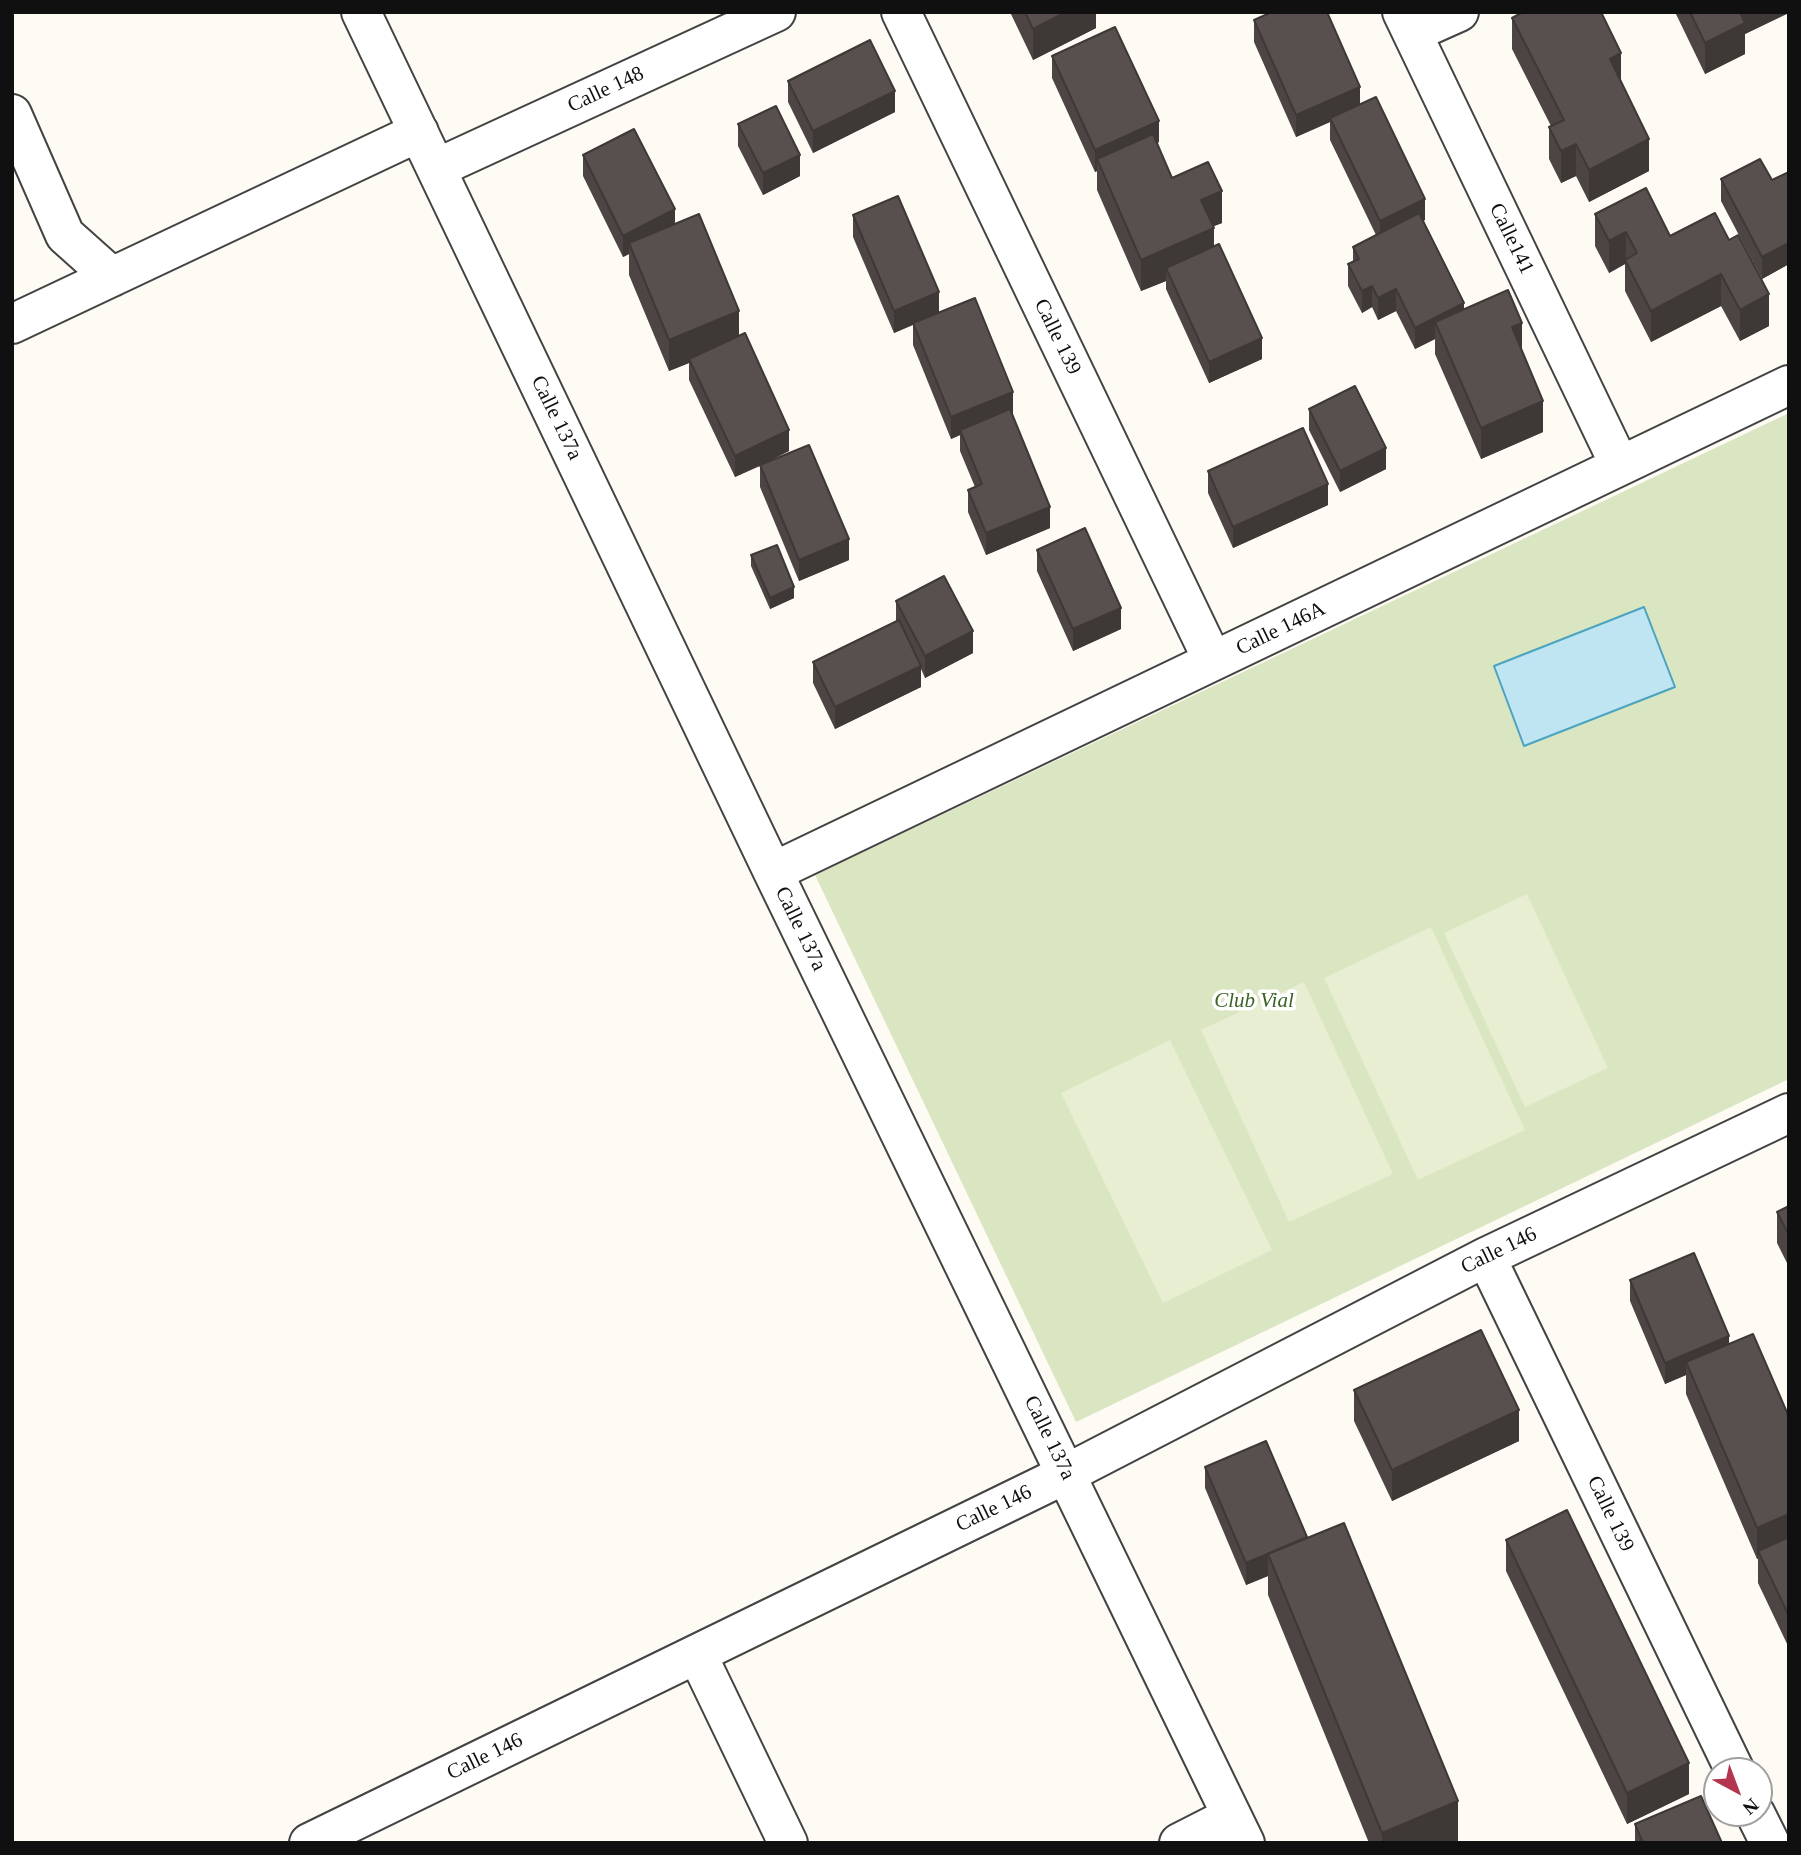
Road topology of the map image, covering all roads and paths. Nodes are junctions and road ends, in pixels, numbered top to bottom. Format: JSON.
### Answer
{"nodes":[{"id":1,"x":361,"y":12,"type":"edge"},
{"id":2,"x":776,"y":12,"type":"edge"},
{"id":3,"x":901,"y":12,"type":"edge"},
{"id":4,"x":1459,"y":12,"type":"edge"},
{"id":5,"x":1407,"y":23,"type":"edge"},
{"id":6,"x":12,"y":114,"type":"edge"},
{"id":7,"x":419,"y":132,"type":"junction"},
{"id":8,"x":436,"y":168,"type":"junction"},
{"id":9,"x":112,"y":277,"type":"junction"},
{"id":10,"x":12,"y":324,"type":"edge"},
{"id":11,"x":1789,"y":385,"type":"edge"},
{"id":12,"x":1620,"y":466,"type":"junction"},
{"id":13,"x":1213,"y":661,"type":"junction"},
{"id":14,"x":772,"y":872,"type":"junction"},
{"id":15,"x":1789,"y":1113,"type":"edge"},
{"id":16,"x":1486,"y":1257,"type":"junction"},
{"id":17,"x":1066,"y":1474,"type":"junction"},
{"id":18,"x":697,"y":1654,"type":"junction"},
{"id":19,"x":1728,"y":1757,"type":"edge"},
{"id":20,"x":1762,"y":1827,"type":"edge"},
{"id":21,"x":1239,"y":1830,"type":"edge"},
{"id":22,"x":309,"y":1843,"type":"edge"},
{"id":23,"x":788,"y":1843,"type":"edge"},
{"id":24,"x":1179,"y":1843,"type":"edge"},
{"id":25,"x":1769,"y":1843,"type":"edge"}],
"edges":[{"from":1,"to":7,"type":"street","name":"Calle 137a"},
{"from":2,"to":8,"type":"street","name":"Calle 148"},
{"from":3,"to":13,"type":"street","name":"Calle 139"},
{"from":4,"to":5,"type":"street"},
{"from":5,"to":12,"type":"street","name":"Calle141"},
{"from":6,"to":9,"type":"street"},
{"from":7,"to":8,"type":"street","name":"Calle 137a"},
{"from":7,"to":9,"type":"street"},
{"from":8,"to":14,"type":"street","name":"Calle 137a"},
{"from":9,"to":10,"type":"street"},
{"from":11,"to":12,"type":"street","name":"Calle 146A"},
{"from":12,"to":13,"type":"street","name":"Calle 146A"},
{"from":13,"to":14,"type":"street","name":"Calle 146A"},
{"from":14,"to":17,"type":"street","name":"Calle 137a"},
{"from":15,"to":16,"type":"street","name":"Calle 146"},
{"from":16,"to":17,"type":"street","name":"Calle 146"},
{"from":16,"to":19,"type":"street","name":"Calle 139"},
{"from":17,"to":18,"type":"street","name":"Calle 146"},
{"from":17,"to":21,"type":"street","name":"Calle 137a"},
{"from":18,"to":22,"type":"street","name":"Calle 146"},
{"from":18,"to":23,"type":"street"},
{"from":20,"to":25,"type":"street"},
{"from":21,"to":24,"type":"street"}]}
